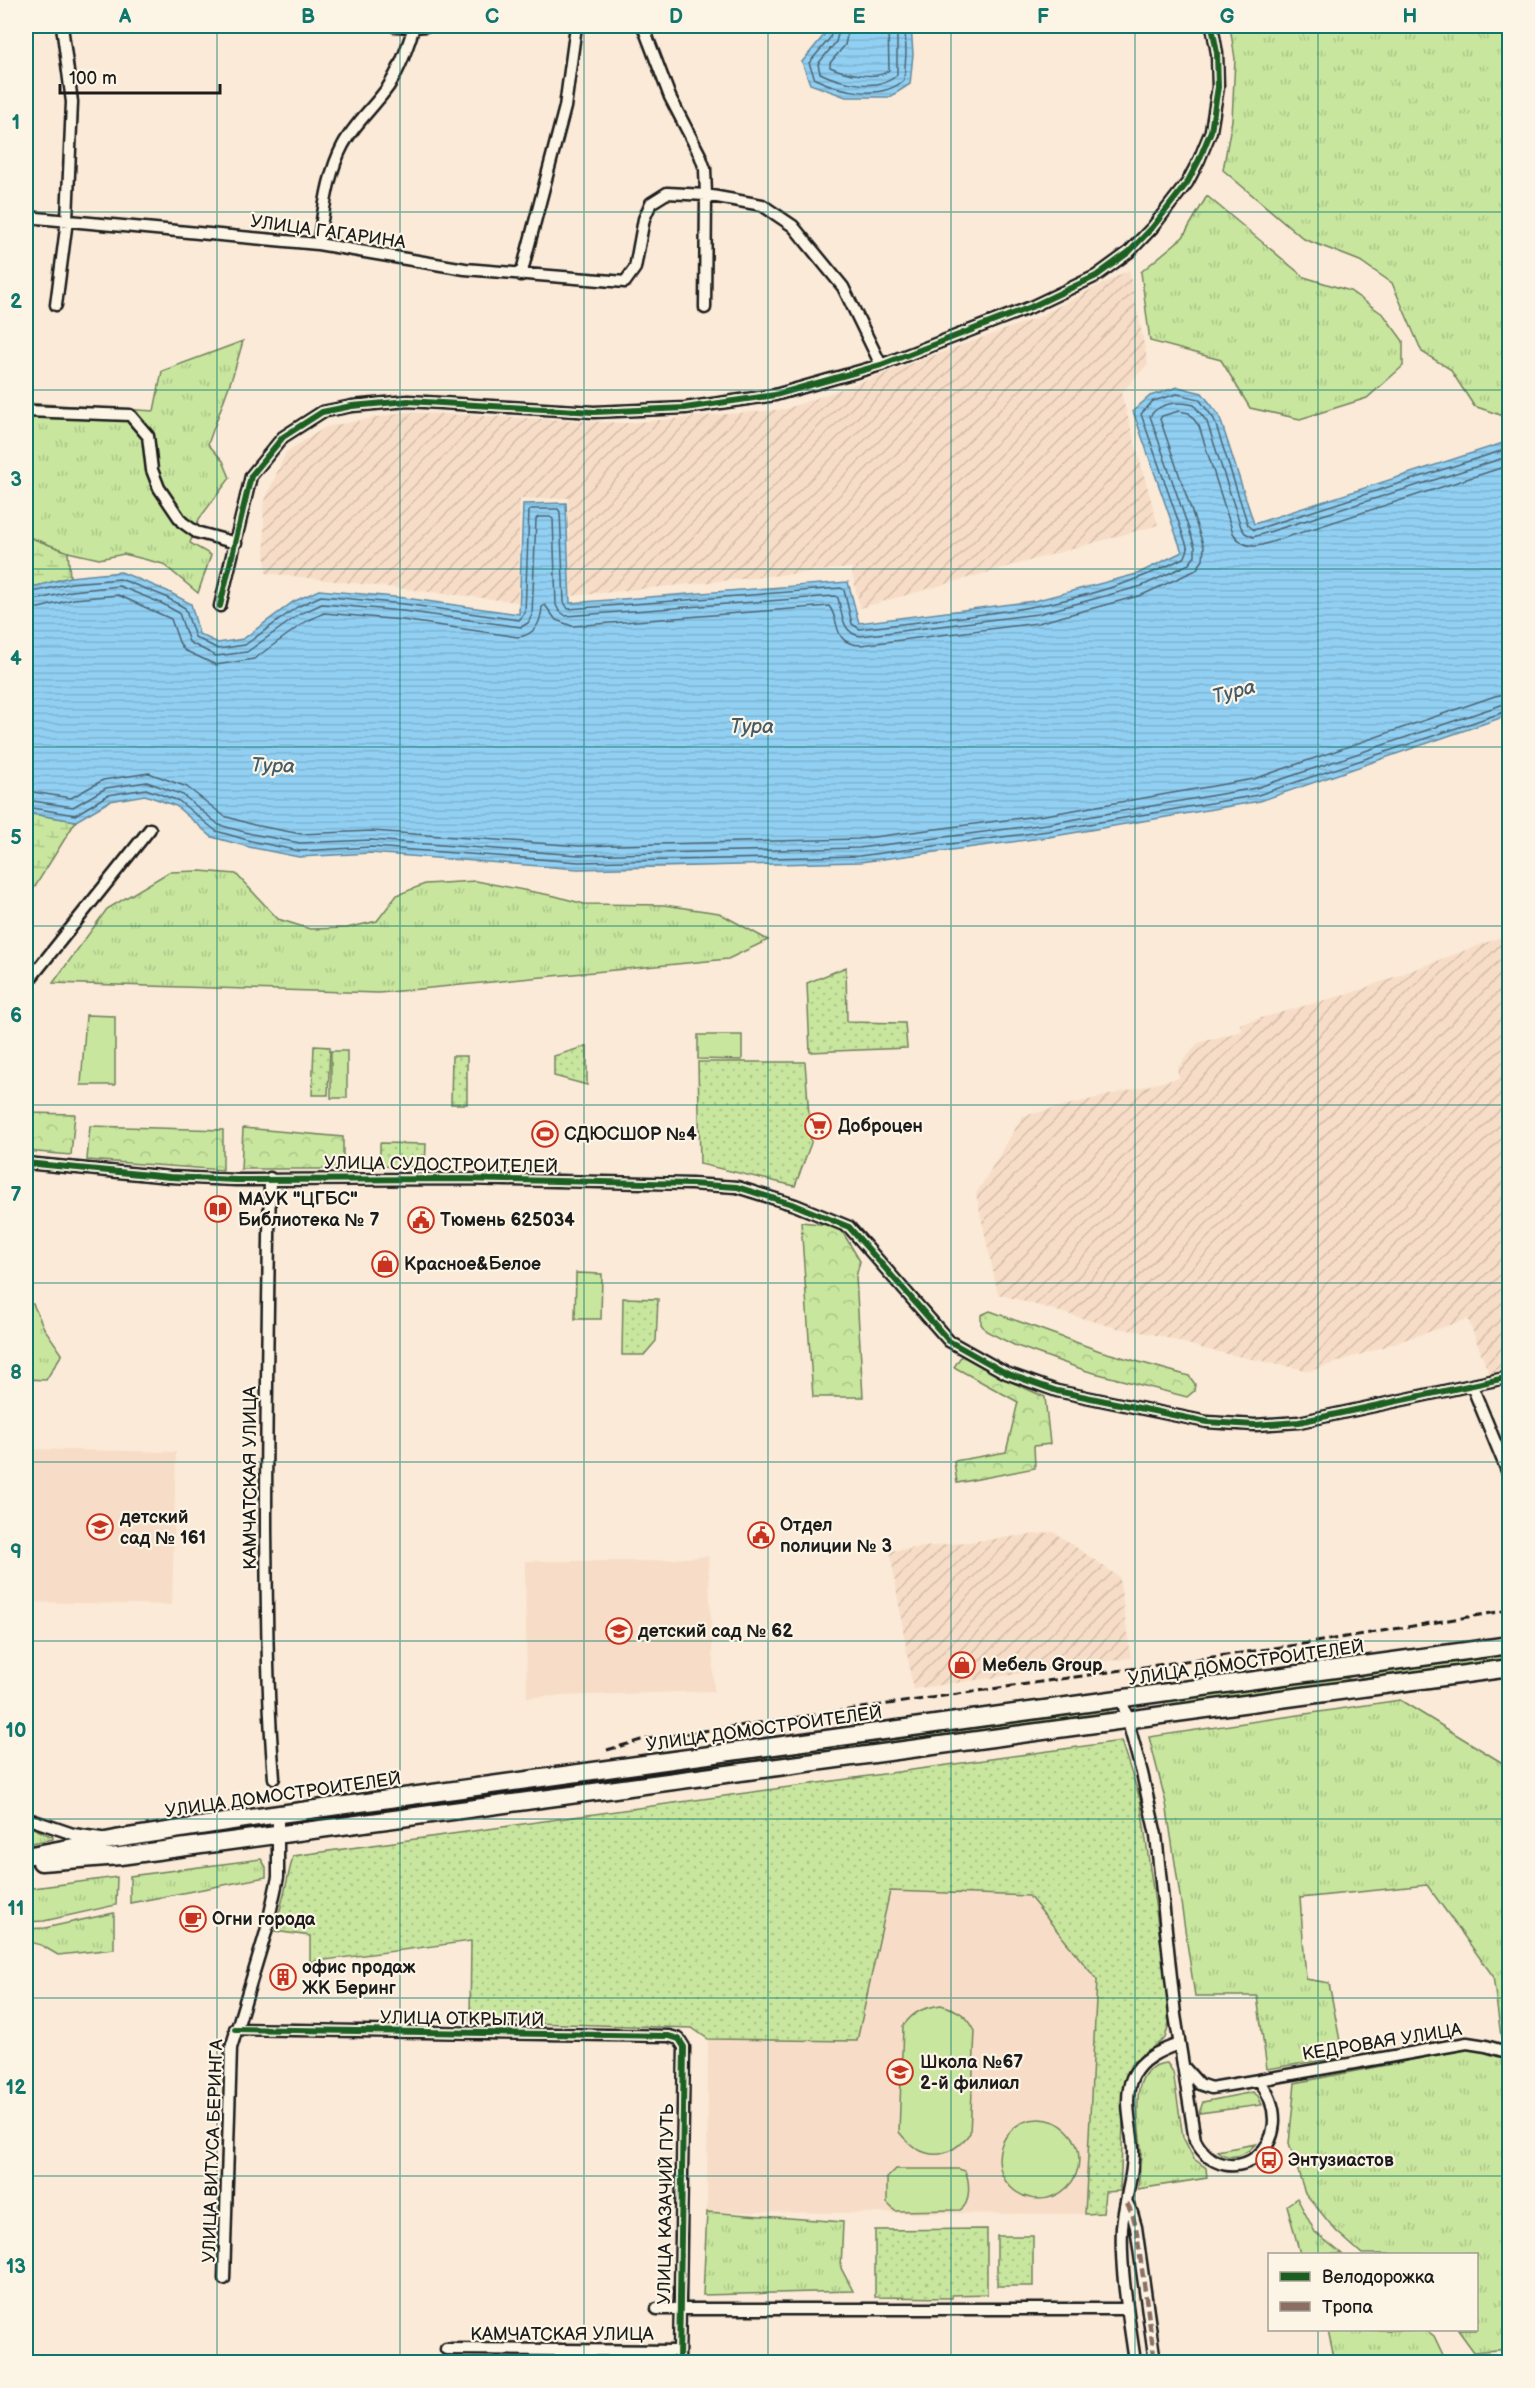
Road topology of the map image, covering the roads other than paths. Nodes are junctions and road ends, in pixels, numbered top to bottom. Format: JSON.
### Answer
{"nodes":[{"id":1,"x":62,"y":26,"type":"edge"},
{"id":2,"x":394,"y":26,"type":"edge"},
{"id":3,"x":426,"y":26,"type":"edge"},
{"id":4,"x":576,"y":26,"type":"edge"},
{"id":5,"x":644,"y":26,"type":"edge"},
{"id":6,"x":1212,"y":26,"type":"edge"},
{"id":7,"x":414,"y":27,"type":"junction"},
{"id":8,"x":706,"y":195,"type":"junction"},
{"id":9,"x":26,"y":217,"type":"edge"},
{"id":10,"x":67,"y":220,"type":"junction"},
{"id":11,"x":318,"y":244,"type":"junction"},
{"id":12,"x":521,"y":275,"type":"junction"},
{"id":13,"x":56,"y":305,"type":"dead end"},
{"id":14,"x":705,"y":308,"type":"dead end"},
{"id":15,"x":881,"y":365,"type":"junction"},
{"id":16,"x":26,"y":411,"type":"edge"},
{"id":17,"x":236,"y":543,"type":"junction"},
{"id":18,"x":220,"y":606,"type":"dead end"},
{"id":19,"x":150,"y":830,"type":"dead end"},
{"id":20,"x":26,"y":984,"type":"edge"},
{"id":21,"x":26,"y":1163,"type":"edge"},
{"id":22,"x":270,"y":1178,"type":"junction"},
{"id":23,"x":1509,"y":1377,"type":"edge"},
{"id":24,"x":1472,"y":1386,"type":"junction"},
{"id":25,"x":1509,"y":1478,"type":"edge"},
{"id":26,"x":1509,"y":1645,"type":"edge"},
{"id":27,"x":1509,"y":1668,"type":"edge"},
{"id":28,"x":1122,"y":1700,"type":"junction"},
{"id":29,"x":1128,"y":1720,"type":"junction"},
{"id":30,"x":274,"y":1778,"type":"dead end"},
{"id":31,"x":278,"y":1815,"type":"junction"},
{"id":32,"x":26,"y":1818,"type":"edge"},
{"id":33,"x":279,"y":1835,"type":"junction"},
{"id":34,"x":116,"y":1839,"type":"junction"},
{"id":35,"x":26,"y":1856,"type":"edge"},
{"id":36,"x":26,"y":1864,"type":"edge"},
{"id":37,"x":235,"y":2029,"type":"junction"},
{"id":38,"x":1179,"y":2044,"type":"junction"},
{"id":39,"x":684,"y":2047,"type":"joint"},
{"id":40,"x":1509,"y":2053,"type":"edge"},
{"id":41,"x":1183,"y":2066,"type":"junction"},
{"id":42,"x":1259,"y":2080,"type":"junction"},
{"id":43,"x":1127,"y":2203,"type":"junction"},
{"id":44,"x":224,"y":2279,"type":"dead end"},
{"id":45,"x":657,"y":2309,"type":"dead end"},
{"id":46,"x":678,"y":2309,"type":"junction"},
{"id":47,"x":1127,"y":2309,"type":"junction"},
{"id":48,"x":446,"y":2349,"type":"dead end"},
{"id":49,"x":678,"y":2357,"type":"edge"},
{"id":50,"x":1135,"y":2362,"type":"edge"},
{"id":51,"x":1155,"y":2362,"type":"edge"}],
"edges":[{"from":1,"to":10,"type":"street"},
{"from":2,"to":7,"type":"street"},
{"from":3,"to":7,"type":"street"},
{"from":4,"to":12,"type":"street"},
{"from":5,"to":8,"type":"street"},
{"from":6,"to":15,"type":"street"},
{"from":7,"to":11,"type":"street"},
{"from":8,"to":12,"type":"street","name":"УЛИЦА ГАГАРИНА"},
{"from":8,"to":14,"type":"street"},
{"from":8,"to":15,"type":"street"},
{"from":9,"to":10,"type":"street","name":"УЛИЦА ГАГАРИНА"},
{"from":10,"to":11,"type":"street","name":"УЛИЦА ГАГАРИНА"},
{"from":10,"to":13,"type":"street"},
{"from":11,"to":12,"type":"street","name":"УЛИЦА ГАГАРИНА"},
{"from":15,"to":17,"type":"street"},
{"from":16,"to":17,"type":"street"},
{"from":17,"to":18,"type":"street"},
{"from":19,"to":20,"type":"street"},
{"from":21,"to":22,"type":"street","name":"УЛИЦА СУДОСТРОИТЕЛЕЙ"},
{"from":22,"to":24,"type":"street","name":"УЛИЦА СУДОСТРОИТЕЛЕЙ"},
{"from":22,"to":30,"type":"street","name":"КАМЧАТСКАЯ УЛИЦА"},
{"from":23,"to":24,"type":"street"},
{"from":24,"to":25,"type":"street"},
{"from":26,"to":28,"type":"main road","name":"УЛИЦА ДОМОСТРОИТЕЛЕЙ"},
{"from":27,"to":29,"type":"main road"},
{"from":28,"to":29,"type":"street"},
{"from":28,"to":31,"type":"main road","name":"УЛИЦА ДОМОСТРОИТЕЛЕЙ"},
{"from":29,"to":33,"type":"main road"},
{"from":29,"to":38,"type":"street"},
{"from":31,"to":33,"type":"street","name":"УЛИЦА ВИТУСА БЕРИНГА"},
{"from":31,"to":34,"type":"main road","name":"УЛИЦА ДОМОСТРОИТЕЛЕЙ"},
{"from":32,"to":34,"type":"street"},
{"from":33,"to":36,"type":"main road"},
{"from":33,"to":37,"type":"street","name":"УЛИЦА ВИТУСА БЕРИНГА"},
{"from":34,"to":35,"type":"main road","name":"УЛИЦА ДОМОСТРОИТЕЛЕЙ"},
{"from":37,"to":39,"type":"street","name":"УЛИЦА ОТКРЫТИЙ"},
{"from":37,"to":44,"type":"street","name":"УЛИЦА ВИТУСА БЕРИНГА"},
{"from":38,"to":41,"type":"street"},
{"from":38,"to":43,"type":"street"},
{"from":39,"to":46,"type":"street","name":"УЛИЦА КАЗАЧИЙ ПУТЬ"},
{"from":40,"to":42,"type":"street","name":"КЕДРОВАЯ УЛИЦА"},
{"from":41,"to":42,"type":"street","name":"КЕДРОВАЯ УЛИЦА"},
{"from":41,"to":42,"type":"street"},
{"from":43,"to":47,"type":"street"},
{"from":43,"to":51,"type":"street"},
{"from":45,"to":46,"type":"street"},
{"from":46,"to":47,"type":"street"},
{"from":46,"to":49,"type":"street","name":"УЛИЦА КАЗАЧИЙ ПУТЬ"},
{"from":47,"to":50,"type":"street"},
{"from":48,"to":49,"type":"street","name":"КАМЧАТСКАЯ УЛИЦА"}]}
